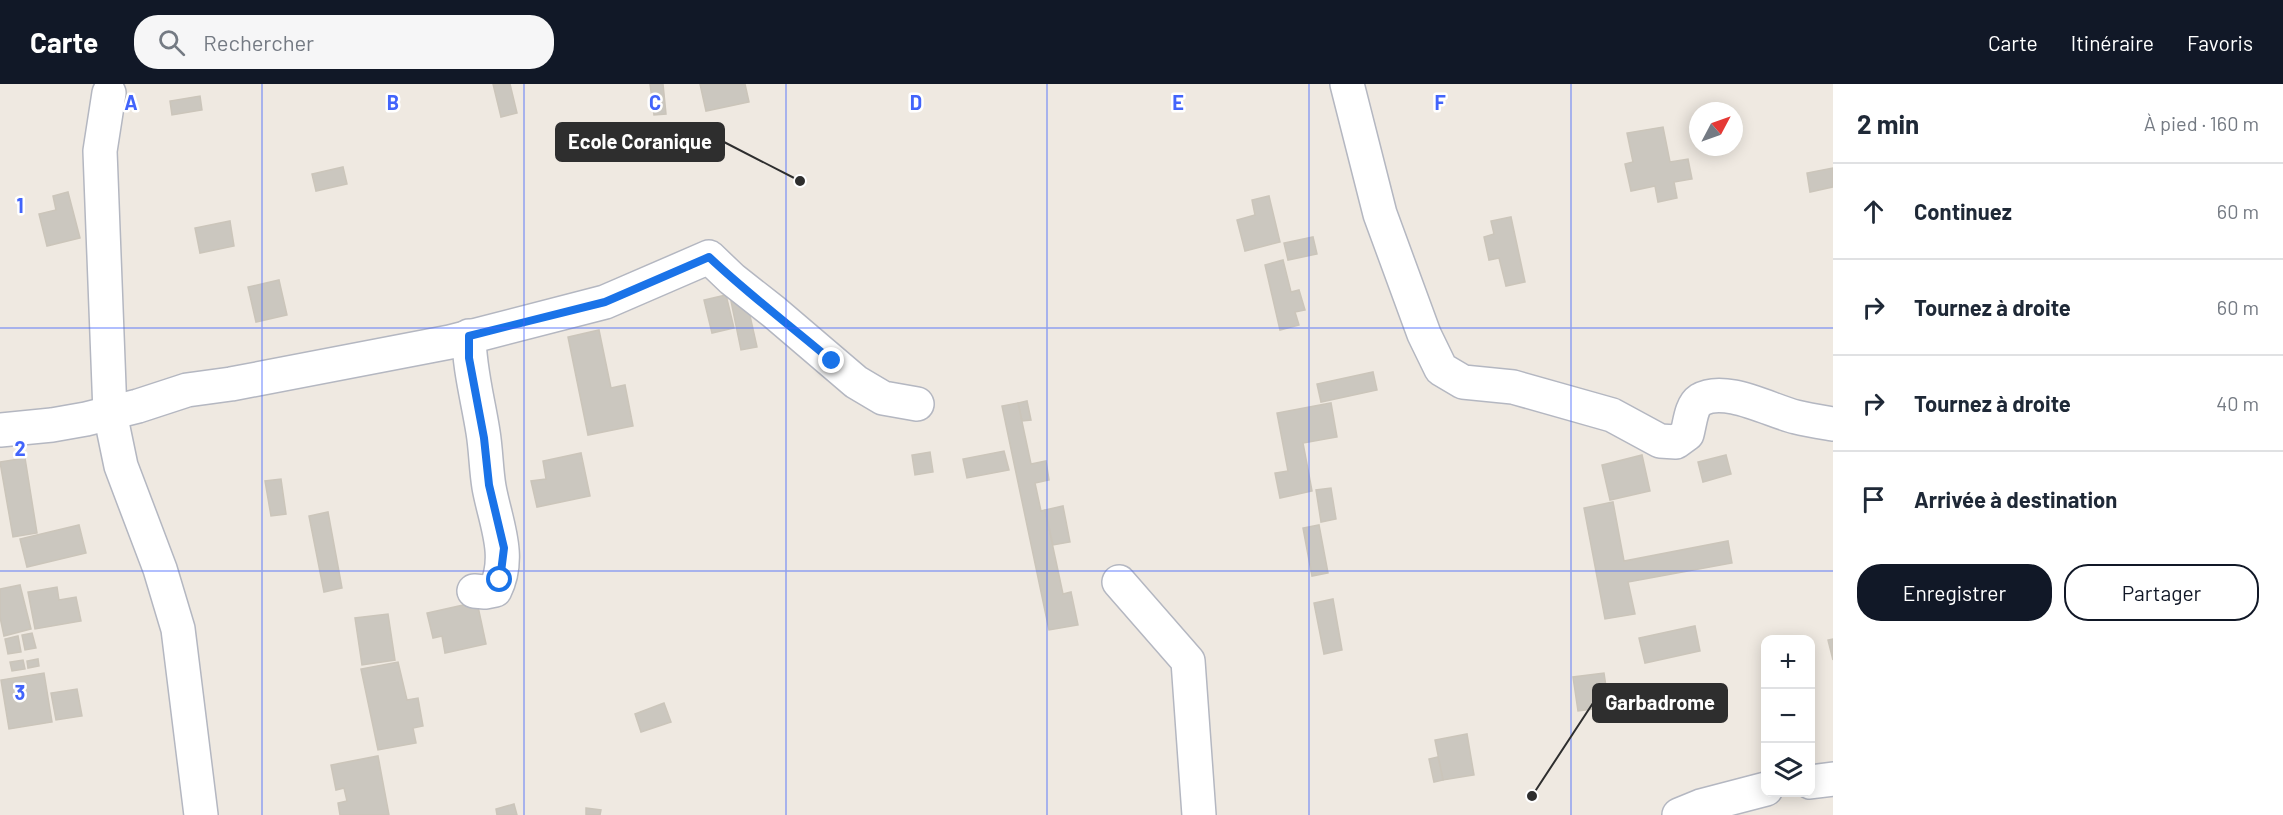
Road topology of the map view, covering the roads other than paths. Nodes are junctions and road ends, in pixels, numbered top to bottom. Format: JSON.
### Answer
{"nodes":[{"id":1,"x":1347,"y":84,"type":"edge"},
{"id":2,"x":109,"y":93,"type":"dead end"},
{"id":3,"x":469,"y":336,"type":"junction"},
{"id":4,"x":917,"y":405,"type":"dead end"},
{"id":5,"x":110,"y":413,"type":"junction"},
{"id":6,"x":1833,"y":424,"type":"edge"},
{"id":7,"x":0,"y":430,"type":"edge"},
{"id":8,"x":1119,"y":582,"type":"dead end"},
{"id":9,"x":474,"y":591,"type":"dead end"},
{"id":10,"x":1833,"y":779,"type":"edge"},
{"id":11,"x":1815,"y":781,"type":"edge"},
{"id":12,"x":1761,"y":790,"type":"edge"},
{"id":13,"x":201,"y":815,"type":"edge"},
{"id":14,"x":1199,"y":815,"type":"edge"},
{"id":15,"x":1679,"y":815,"type":"edge"}],
"edges":[{"from":1,"to":6,"type":"street"},
{"from":2,"to":5,"type":"street"},
{"from":3,"to":4,"type":"street"},
{"from":3,"to":5,"type":"street"},
{"from":3,"to":9,"type":"street"},
{"from":5,"to":7,"type":"street"},
{"from":5,"to":13,"type":"street"},
{"from":8,"to":14,"type":"street"},
{"from":10,"to":11,"type":"street"},
{"from":12,"to":15,"type":"street"}]}
